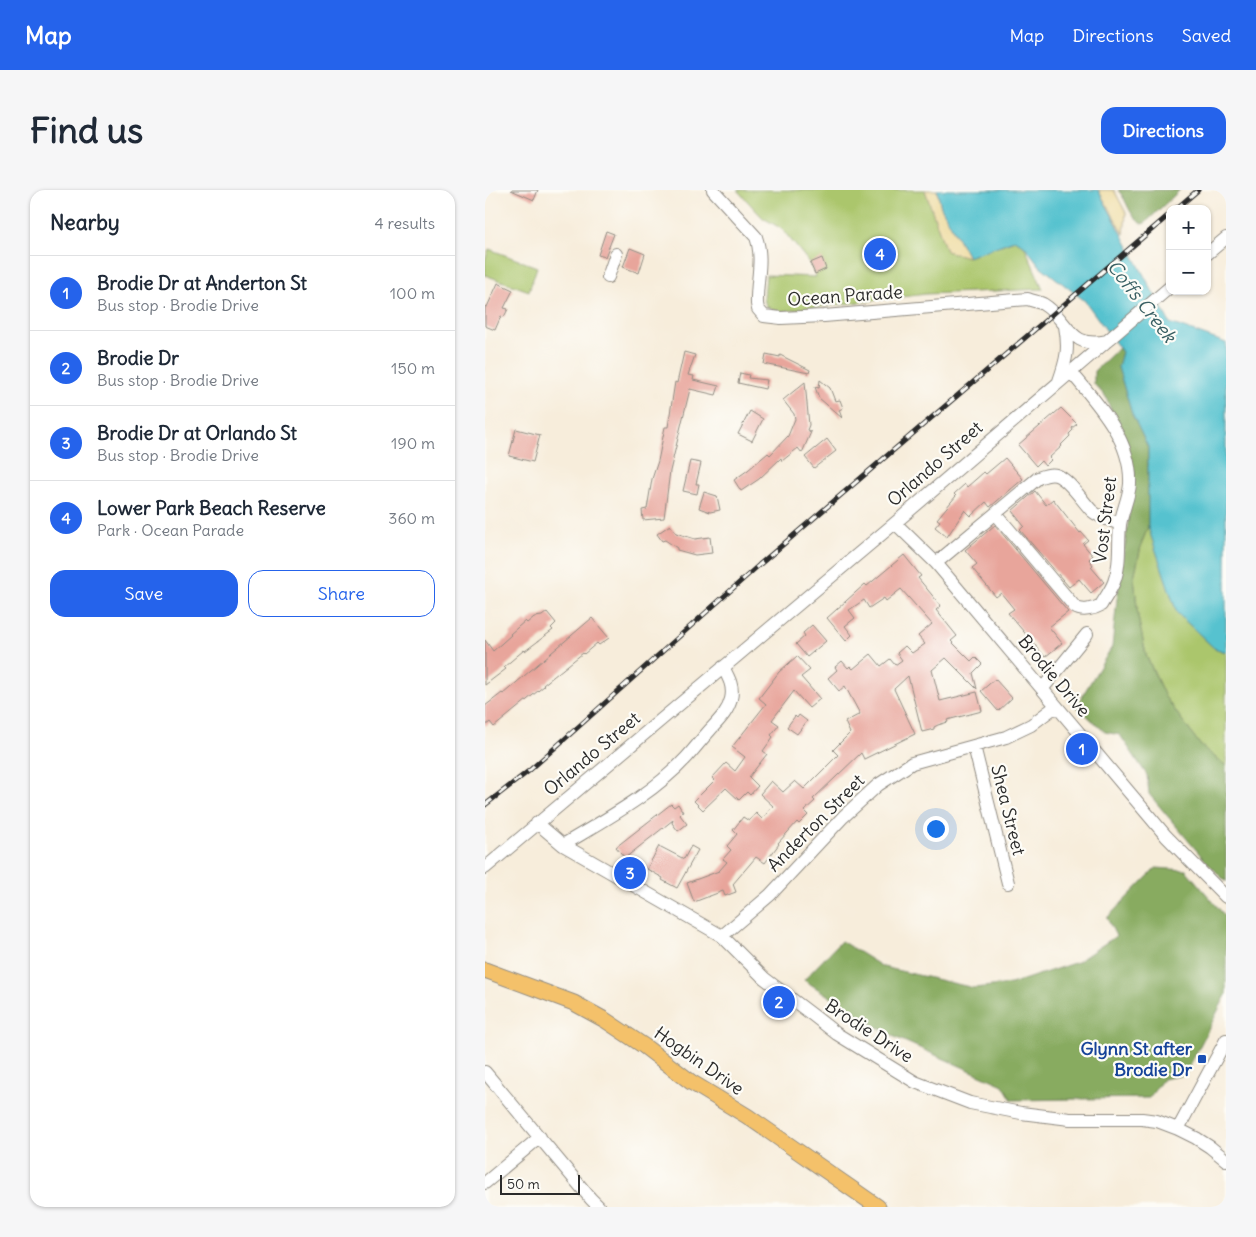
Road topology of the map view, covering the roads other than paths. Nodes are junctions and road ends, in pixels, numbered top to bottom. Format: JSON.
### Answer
{"nodes":[{"id":1,"x":713,"y":190,"type":"edge"},
{"id":2,"x":1226,"y":238,"type":"edge"},
{"id":3,"x":1211,"y":251,"type":"edge"},
{"id":4,"x":616,"y":254,"type":"dead end"},
{"id":5,"x":607,"y":277,"type":"dead end"},
{"id":6,"x":1166,"y":290,"type":"edge"},
{"id":7,"x":1065,"y":326,"type":"junction"},
{"id":8,"x":1107,"y":341,"type":"junction"},
{"id":9,"x":1071,"y":372,"type":"junction"},
{"id":10,"x":1059,"y":381,"type":"junction"},
{"id":11,"x":996,"y":514,"type":"junction"},
{"id":12,"x":895,"y":523,"type":"junction"},
{"id":13,"x":1120,"y":524,"type":"junction"},
{"id":14,"x":936,"y":563,"type":"junction"},
{"id":15,"x":1087,"y":634,"type":"dead end"},
{"id":16,"x":723,"y":667,"type":"junction"},
{"id":17,"x":1043,"y":688,"type":"junction"},
{"id":18,"x":1056,"y":706,"type":"junction"},
{"id":19,"x":974,"y":746,"type":"junction"},
{"id":20,"x":537,"y":823,"type":"junction"},
{"id":21,"x":563,"y":846,"type":"junction"},
{"id":22,"x":485,"y":868,"type":"edge"},
{"id":23,"x":1008,"y":883,"type":"dead end"},
{"id":24,"x":1226,"y":897,"type":"edge"},
{"id":25,"x":722,"y":936,"type":"junction"},
{"id":26,"x":485,"y":970,"type":"edge"},
{"id":27,"x":1226,"y":1040,"type":"edge"},
{"id":28,"x":485,"y":1072,"type":"edge"},
{"id":29,"x":1178,"y":1129,"type":"junction"},
{"id":30,"x":540,"y":1138,"type":"junction"},
{"id":31,"x":1226,"y":1160,"type":"edge"},
{"id":32,"x":485,"y":1183,"type":"edge"},
{"id":33,"x":599,"y":1207,"type":"edge"},
{"id":34,"x":878,"y":1207,"type":"edge"}],
"edges":[{"from":1,"to":7,"type":"street","name":"Ocean Parade"},
{"from":2,"to":3,"type":"street"},
{"from":4,"to":5,"type":"street"},
{"from":6,"to":8,"type":"street","name":"Orlando Street"},
{"from":7,"to":8,"type":"street","name":"Ocean Parade"},
{"from":7,"to":10,"type":"street"},
{"from":8,"to":9,"type":"street","name":"Orlando Street"},
{"from":9,"to":10,"type":"street","name":"Orlando Street"},
{"from":9,"to":13,"type":"street","name":"Vost Street"},
{"from":10,"to":12,"type":"street","name":"Orlando Street"},
{"from":11,"to":13,"type":"street"},
{"from":11,"to":13,"type":"street","name":"Vost Street"},
{"from":11,"to":14,"type":"street"},
{"from":12,"to":14,"type":"street","name":"Brodie Drive"},
{"from":12,"to":16,"type":"street","name":"Orlando Street"},
{"from":14,"to":17,"type":"street","name":"Brodie Drive"},
{"from":15,"to":17,"type":"street"},
{"from":16,"to":20,"type":"street","name":"Orlando Street"},
{"from":16,"to":21,"type":"street"},
{"from":17,"to":18,"type":"street","name":"Brodie Drive"},
{"from":18,"to":19,"type":"street","name":"Anderton Street"},
{"from":18,"to":24,"type":"street","name":"Brodie Drive"},
{"from":19,"to":23,"type":"street","name":"Shea Street"},
{"from":19,"to":25,"type":"street","name":"Anderton Street"},
{"from":20,"to":21,"type":"street","name":"Brodie Drive"},
{"from":20,"to":22,"type":"street","name":"Orlando Street"},
{"from":21,"to":25,"type":"street","name":"Brodie Drive"},
{"from":25,"to":29,"type":"street","name":"Brodie Drive"},
{"from":26,"to":34,"type":"main road","name":"Hogbin Drive"},
{"from":27,"to":29,"type":"street"},
{"from":28,"to":30,"type":"street"},
{"from":29,"to":31,"type":"street","name":"Brodie Drive"},
{"from":30,"to":32,"type":"street"},
{"from":30,"to":33,"type":"street"}]}
